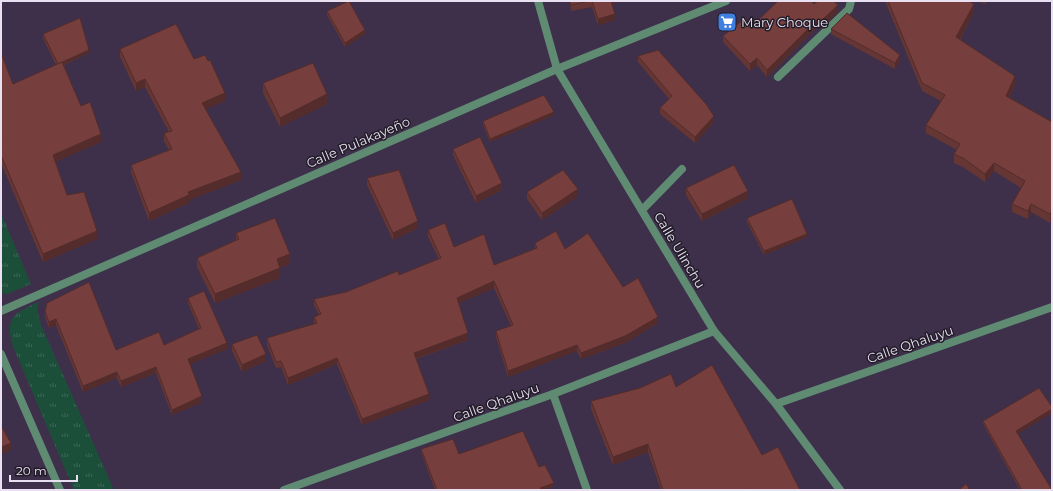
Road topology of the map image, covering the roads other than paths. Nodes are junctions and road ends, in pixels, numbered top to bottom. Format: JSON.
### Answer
{"nodes":[{"id":1,"x":538,"y":1,"type":"edge"},
{"id":2,"x":726,"y":1,"type":"edge"},
{"id":3,"x":852,"y":1,"type":"edge"},
{"id":4,"x":557,"y":69,"type":"junction"},
{"id":5,"x":778,"y":77,"type":"dead end"},
{"id":6,"x":682,"y":169,"type":"dead end"},
{"id":7,"x":642,"y":210,"type":"junction"},
{"id":8,"x":1052,"y":307,"type":"edge"},
{"id":9,"x":1,"y":311,"type":"edge"},
{"id":10,"x":714,"y":331,"type":"junction"},
{"id":11,"x":1,"y":354,"type":"edge"},
{"id":12,"x":553,"y":394,"type":"junction"},
{"id":13,"x":776,"y":404,"type":"junction"},
{"id":14,"x":60,"y":490,"type":"edge"},
{"id":15,"x":284,"y":490,"type":"edge"},
{"id":16,"x":587,"y":490,"type":"edge"},
{"id":17,"x":840,"y":490,"type":"edge"}],
"edges":[{"from":1,"to":4,"type":"street","name":"Calle Ulinchu"},
{"from":2,"to":4,"type":"street","name":"Calle Pulakayeño"},
{"from":3,"to":5,"type":"street"},
{"from":4,"to":7,"type":"street","name":"Calle Ulinchu"},
{"from":4,"to":9,"type":"street","name":"Calle Pulakayeño"},
{"from":6,"to":7,"type":"street"},
{"from":7,"to":10,"type":"street","name":"Calle Ulinchu"},
{"from":8,"to":13,"type":"street","name":"Calle Qhaluyu"},
{"from":10,"to":12,"type":"street","name":"Calle Qhaluyu"},
{"from":10,"to":13,"type":"street","name":"Calle Ulinchu"},
{"from":11,"to":14,"type":"street"},
{"from":12,"to":15,"type":"street","name":"Calle Qhaluyu"},
{"from":12,"to":16,"type":"street"},
{"from":13,"to":17,"type":"street","name":"Calle Ulinchu"}]}
